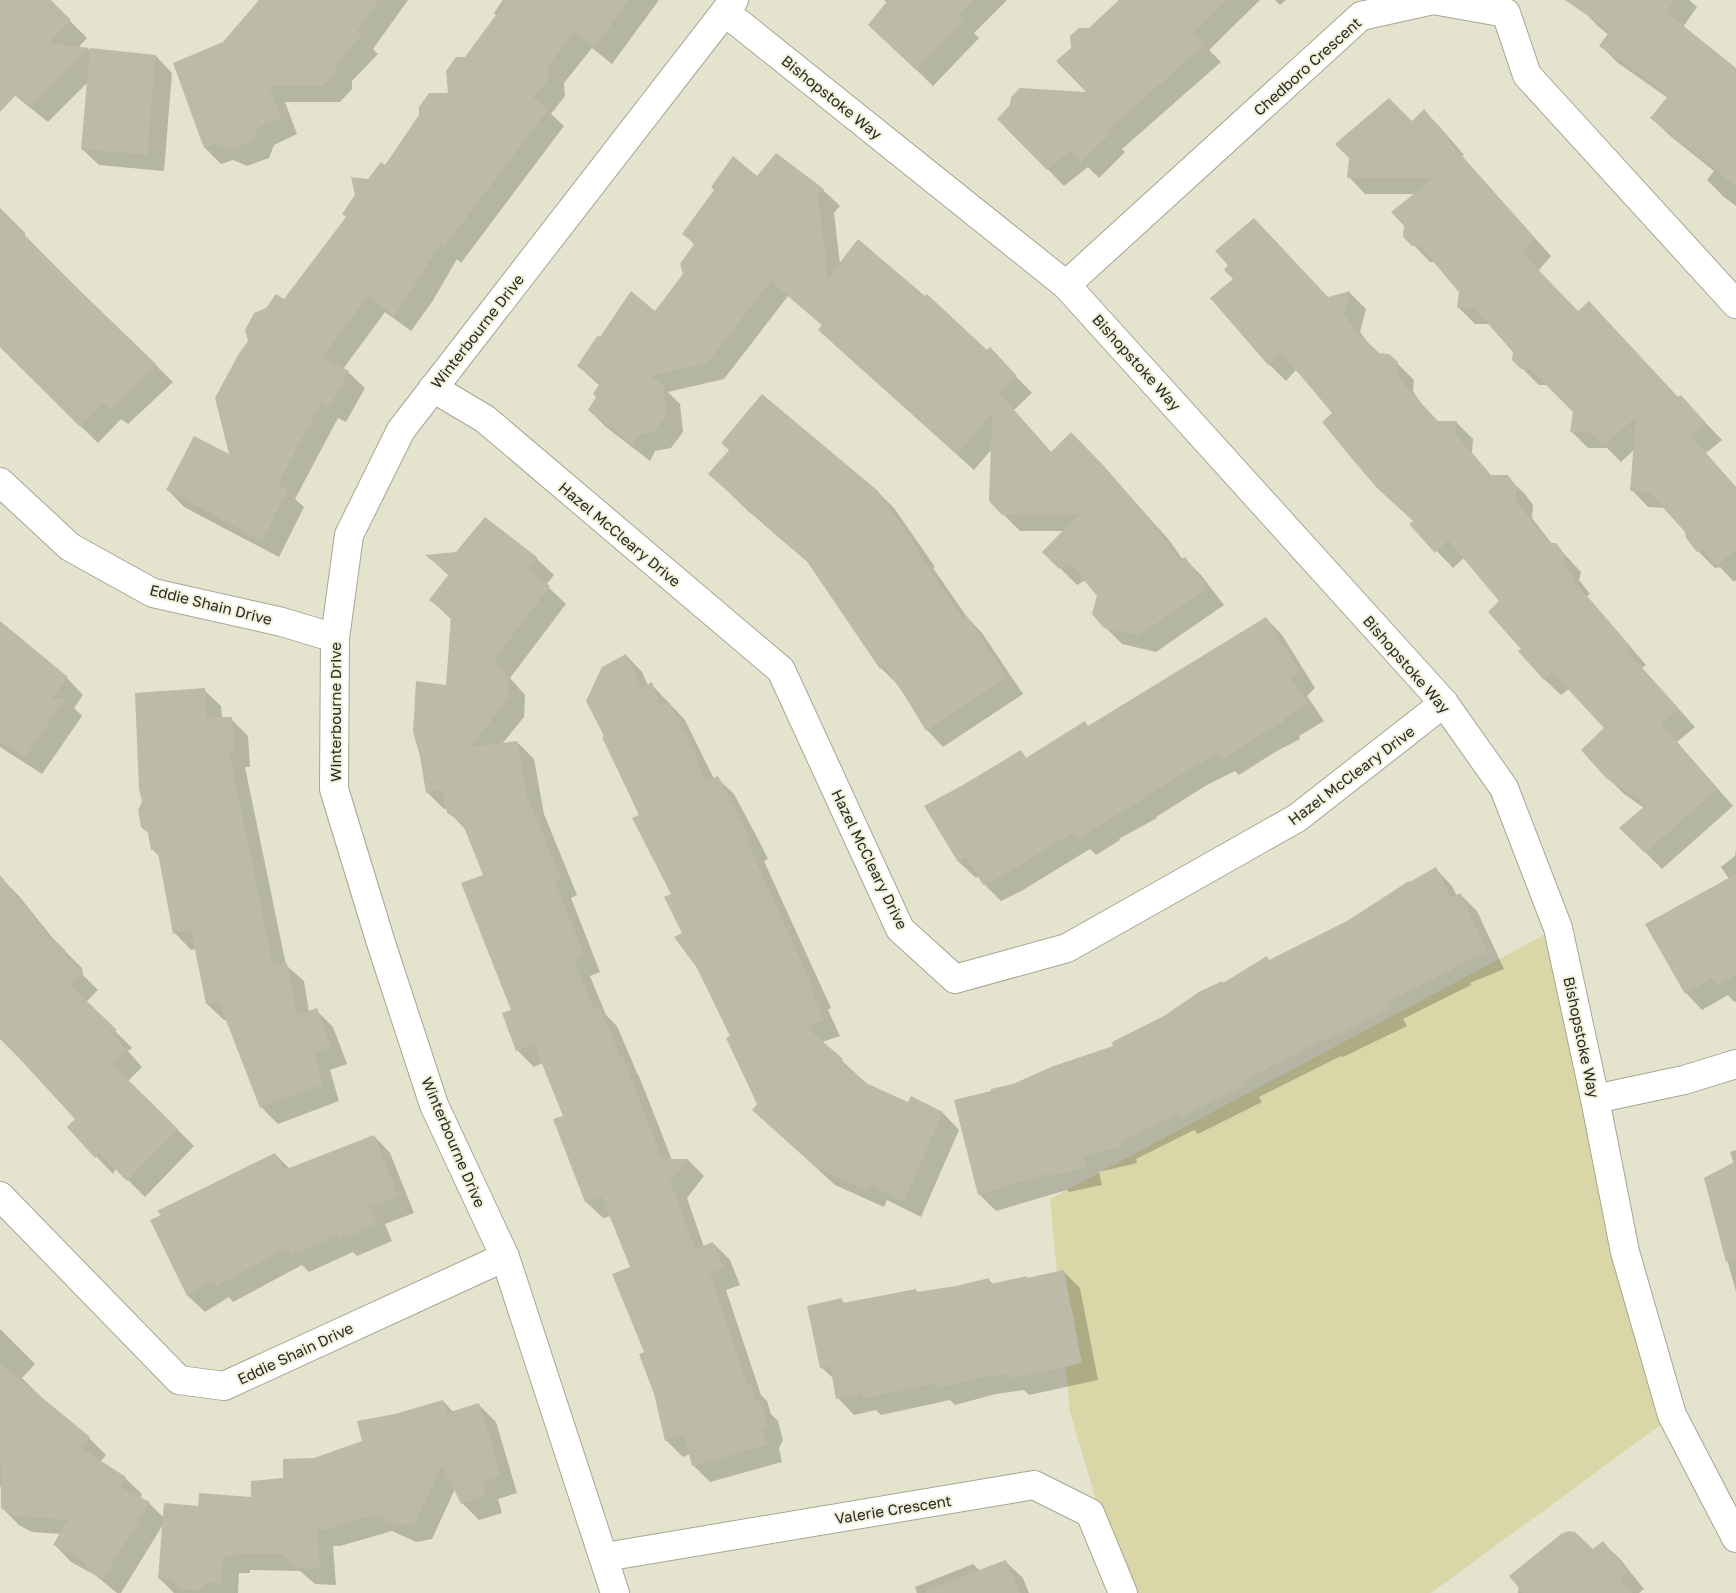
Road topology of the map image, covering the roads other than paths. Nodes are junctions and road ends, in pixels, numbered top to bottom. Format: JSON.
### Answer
{"nodes":[{"id":1,"x":730,"y":6,"type":"edge"},
{"id":2,"x":1066,"y":285,"type":"junction"},
{"id":3,"x":1736,"y":304,"type":"edge"},
{"id":4,"x":433,"y":388,"type":"junction"},
{"id":5,"x":0,"y":482,"type":"edge"},
{"id":6,"x":335,"y":638,"type":"junction"},
{"id":7,"x":1444,"y":703,"type":"junction"},
{"id":8,"x":1736,"y":1064,"type":"edge"},
{"id":9,"x":1595,"y":1099,"type":"junction"},
{"id":10,"x":0,"y":1196,"type":"edge"},
{"id":11,"x":505,"y":1257,"type":"junction"},
{"id":12,"x":1736,"y":1538,"type":"edge"},
{"id":13,"x":605,"y":1557,"type":"junction"},
{"id":14,"x":615,"y":1593,"type":"edge"},
{"id":15,"x":1123,"y":1593,"type":"edge"}],
"edges":[{"from":1,"to":2,"type":"street","name":"Bishopstoke Way"},
{"from":1,"to":4,"type":"street","name":"Winterbourne Drive"},
{"from":2,"to":3,"type":"street","name":"Chedboro Crescent"},
{"from":2,"to":7,"type":"street","name":"Bishopstoke Way"},
{"from":4,"to":6,"type":"street","name":"Winterbourne Drive"},
{"from":4,"to":7,"type":"street","name":"Hazel McCleary Drive"},
{"from":5,"to":6,"type":"street","name":"Eddie Shain Drive"},
{"from":6,"to":11,"type":"street","name":"Winterbourne Drive"},
{"from":7,"to":9,"type":"street","name":"Bishopstoke Way"},
{"from":8,"to":9,"type":"street"},
{"from":9,"to":12,"type":"street","name":"Bishopstoke Way"},
{"from":10,"to":11,"type":"street","name":"Eddie Shain Drive"},
{"from":11,"to":13,"type":"street","name":"Winterbourne Drive"},
{"from":13,"to":14,"type":"street","name":"Winterbourne Drive"},
{"from":13,"to":15,"type":"street","name":"Valerie Crescent"}]}
